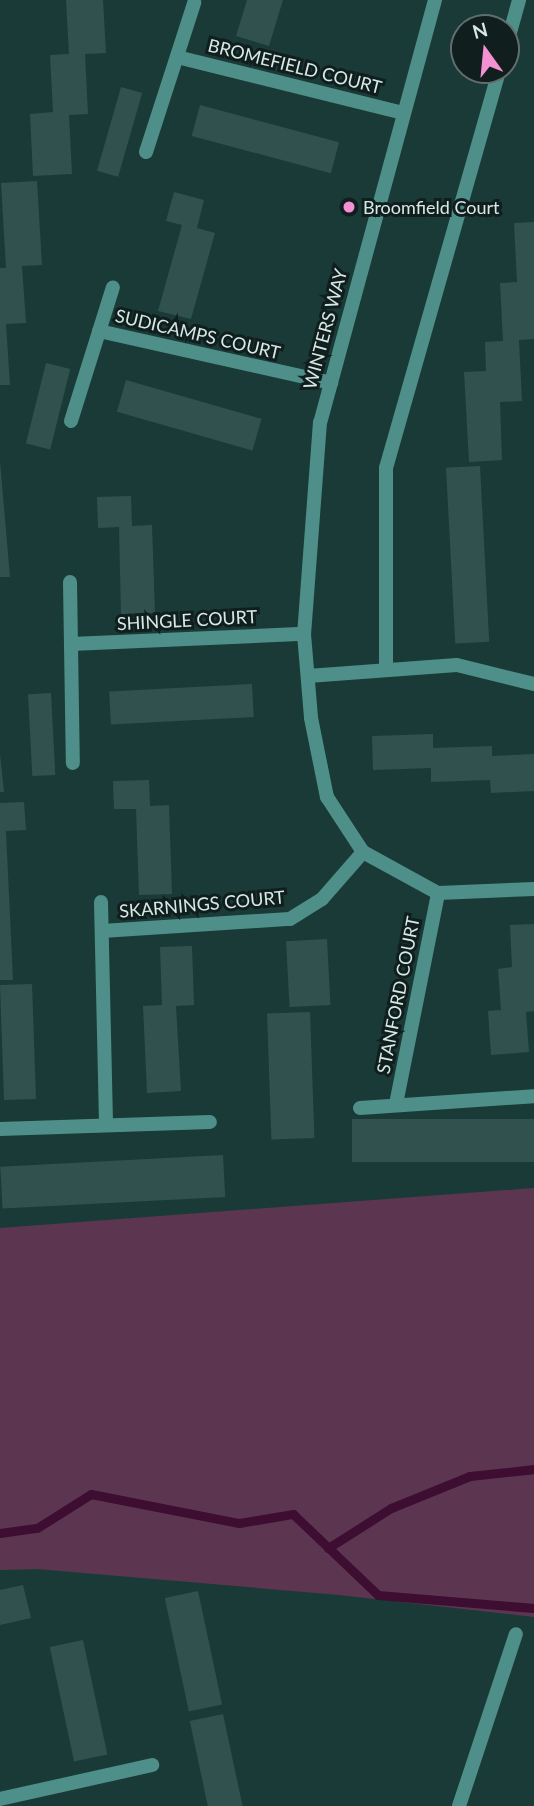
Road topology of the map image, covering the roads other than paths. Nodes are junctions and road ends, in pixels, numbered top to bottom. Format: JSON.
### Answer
{"nodes":[{"id":1,"x":435,"y":0,"type":"edge"},
{"id":2,"x":194,"y":3,"type":"dead end"},
{"id":3,"x":177,"y":57,"type":"junction"},
{"id":4,"x":495,"y":84,"type":"edge"},
{"id":5,"x":404,"y":113,"type":"junction"},
{"id":6,"x":146,"y":152,"type":"dead end"},
{"id":7,"x":113,"y":287,"type":"dead end"},
{"id":8,"x":99,"y":331,"type":"junction"},
{"id":9,"x":331,"y":383,"type":"junction"},
{"id":10,"x":71,"y":421,"type":"dead end"},
{"id":11,"x":70,"y":582,"type":"dead end"},
{"id":12,"x":304,"y":634,"type":"junction"},
{"id":13,"x":71,"y":645,"type":"junction"},
{"id":14,"x":386,"y":668,"type":"junction"},
{"id":15,"x":308,"y":676,"type":"junction"},
{"id":16,"x":534,"y":684,"type":"edge"},
{"id":17,"x":73,"y":763,"type":"dead end"},
{"id":18,"x":363,"y":852,"type":"junction"},
{"id":19,"x":534,"y":889,"type":"edge"},
{"id":20,"x":438,"y":893,"type":"junction"},
{"id":21,"x":101,"y":902,"type":"dead end"},
{"id":22,"x":103,"y":932,"type":"junction"},
{"id":23,"x":534,"y":1096,"type":"edge"},
{"id":24,"x":396,"y":1104,"type":"junction"},
{"id":25,"x":360,"y":1108,"type":"dead end"},
{"id":26,"x":210,"y":1122,"type":"dead end"},
{"id":27,"x":106,"y":1125,"type":"junction"},
{"id":28,"x":0,"y":1129,"type":"edge"},
{"id":29,"x":516,"y":1634,"type":"dead end"},
{"id":30,"x":152,"y":1765,"type":"dead end"},
{"id":31,"x":0,"y":1799,"type":"edge"},
{"id":32,"x":459,"y":1806,"type":"edge"}],
"edges":[{"from":1,"to":5,"type":"street","name":"WINTERS WAY"},
{"from":2,"to":3,"type":"street","name":"BROMEFIELD COURT"},
{"from":3,"to":5,"type":"street","name":"BROMEFIELD COURT"},
{"from":3,"to":6,"type":"street","name":"BROMEFIELD COURT"},
{"from":4,"to":14,"type":"street"},
{"from":5,"to":9,"type":"street","name":"WINTERS WAY"},
{"from":7,"to":8,"type":"street","name":"SUDICAMPS COURT"},
{"from":8,"to":9,"type":"street","name":"SUDICAMPS COURT"},
{"from":8,"to":10,"type":"street","name":"SUDICAMPS COURT"},
{"from":9,"to":12,"type":"street","name":"WINTERS WAY"},
{"from":11,"to":13,"type":"street"},
{"from":12,"to":13,"type":"street","name":"SHINGLE COURT"},
{"from":12,"to":15,"type":"street","name":"WINTERS WAY"},
{"from":13,"to":17,"type":"street"},
{"from":14,"to":15,"type":"street"},
{"from":14,"to":16,"type":"street"},
{"from":15,"to":18,"type":"street","name":"WINTERS WAY"},
{"from":18,"to":20,"type":"street","name":"WINTERS WAY"},
{"from":18,"to":22,"type":"street","name":"SKARNINGS COURT"},
{"from":19,"to":20,"type":"street"},
{"from":20,"to":24,"type":"street","name":"STANFORD COURT"},
{"from":21,"to":22,"type":"street","name":"SKARNINGS COURT"},
{"from":22,"to":27,"type":"street","name":"SKARNINGS COURT"},
{"from":23,"to":24,"type":"street"},
{"from":24,"to":25,"type":"street"},
{"from":26,"to":27,"type":"street"},
{"from":27,"to":28,"type":"street"},
{"from":29,"to":32,"type":"street"},
{"from":30,"to":31,"type":"street"}]}
